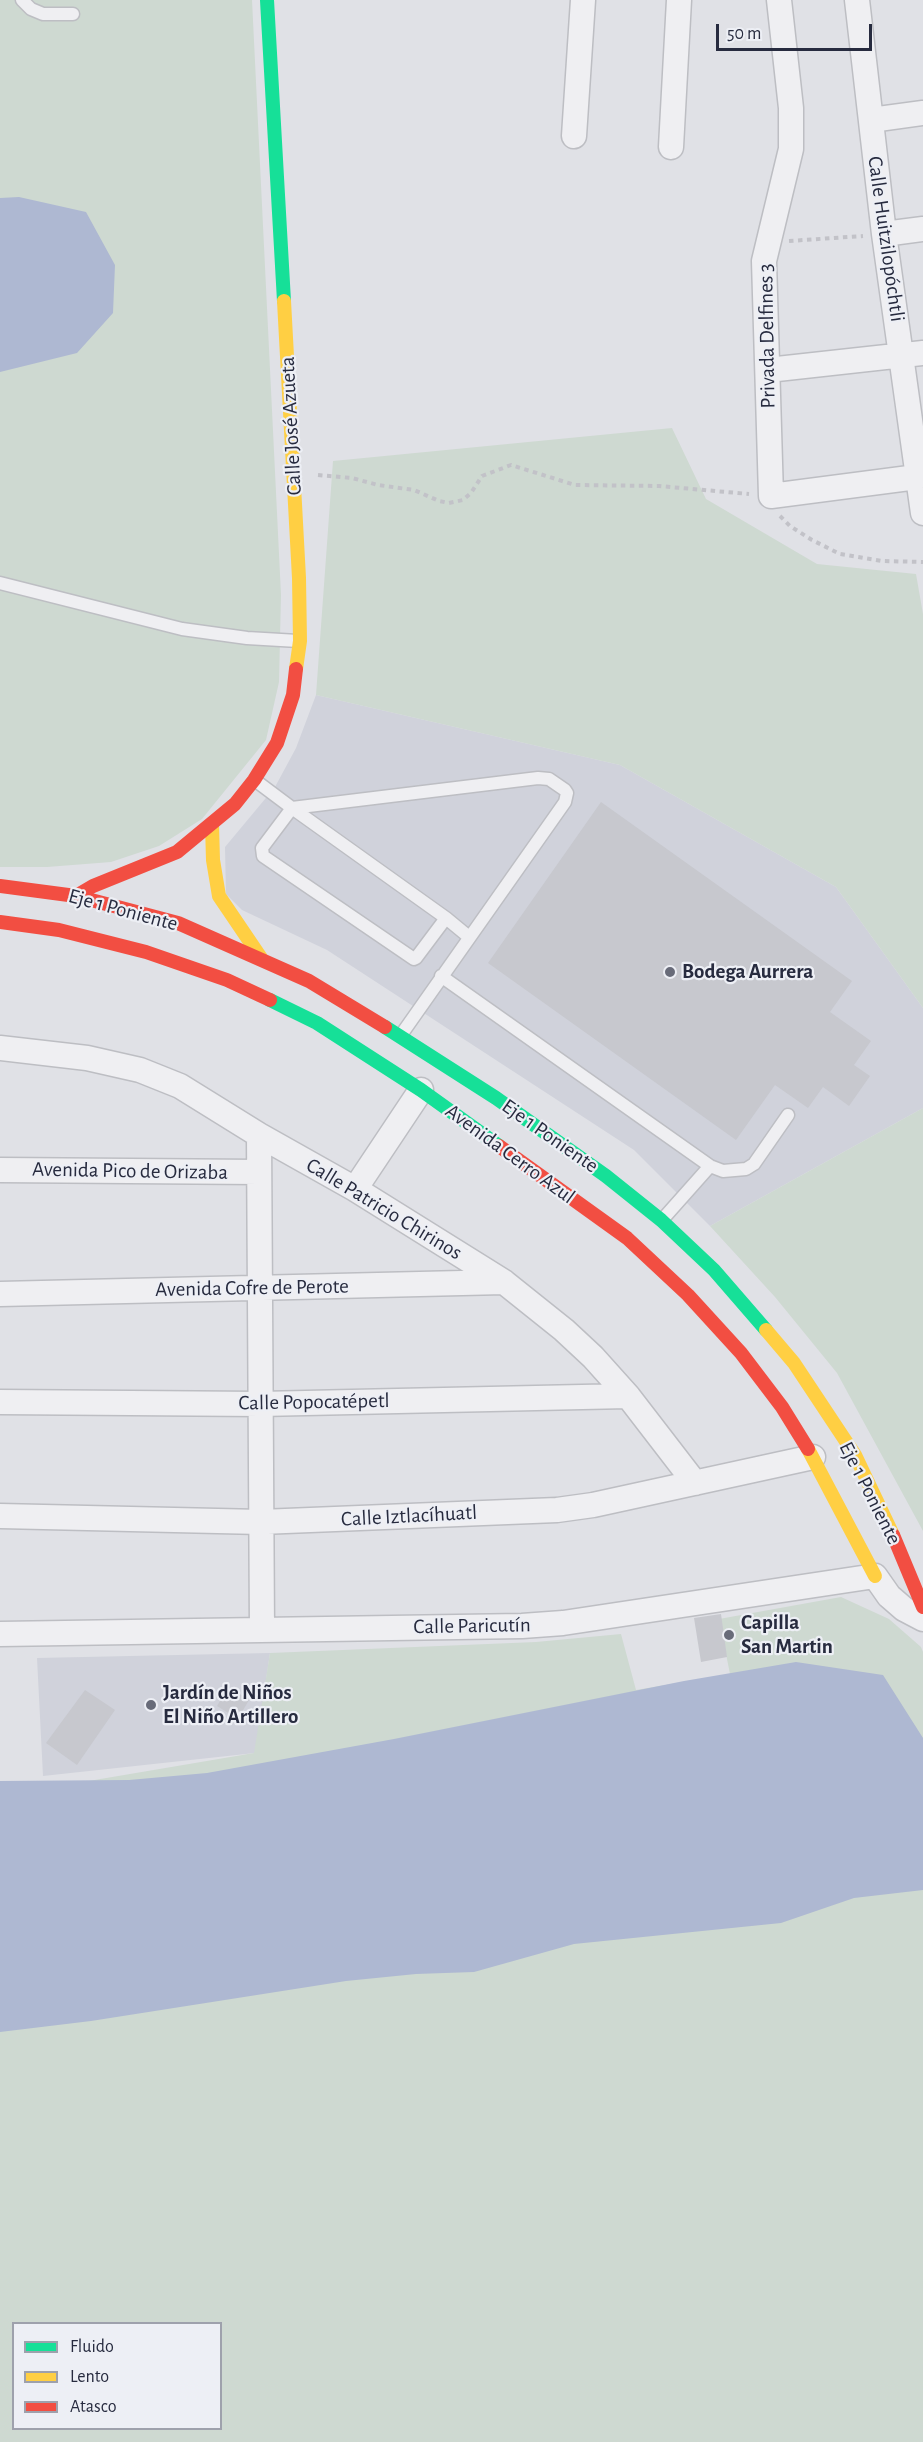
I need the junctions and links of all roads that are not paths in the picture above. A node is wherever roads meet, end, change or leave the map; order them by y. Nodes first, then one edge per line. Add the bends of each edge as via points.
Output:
1 (22, 0) edge
2 (267, 0) edge
3 (583, 0) edge
4 (679, 0) edge
5 (779, 0) edge
6 (857, 0) edge
7 (73, 14) dead end
8 (923, 113) edge
9 (871, 120) junction
10 (574, 136) dead end
11 (670, 147) dead end
12 (923, 230) edge
13 (884, 234) junction
14 (913, 354) edge
15 (768, 370) junction
16 (917, 477) junction
17 (923, 513) edge
18 (0, 582) edge
19 (300, 641) junction
20 (254, 780) junction
21 (292, 808) junction
22 (212, 825) junction
23 (0, 886) edge
24 (76, 896) junction
25 (446, 918) junction
26 (0, 922) edge
27 (469, 937) junction
28 (261, 958) junction
29 (441, 976) junction
30 (400, 1036) junction
31 (1, 1050) edge
32 (420, 1090) junction
33 (788, 1115) dead end
34 (259, 1135) junction
35 (710, 1167) junction
36 (0, 1170) edge
37 (259, 1172) junction
38 (355, 1189) junction
39 (661, 1220) junction
40 (504, 1282) junction
41 (260, 1288) junction
42 (0, 1294) edge
43 (628, 1396) junction
44 (0, 1402) edge
45 (260, 1404) junction
46 (813, 1457) junction
47 (695, 1483) junction
48 (0, 1516) edge
49 (261, 1522) junction
50 (875, 1576) junction
51 (923, 1607) edge
52 (923, 1619) edge
53 (262, 1630) junction
54 (0, 1634) edge

1 - 7 lane via 43,14
2 - 19 street, Calle José Azueta
3 - 10 street
4 - 11 street
5 - 15 street, Privada Delfines 3 via 791,108 791,149 764,261
6 - 9 street, Calle Huitzilopóchtli
8 - 9 street
9 - 13 street, Calle Huitzilopóchtli
12 - 13 street
13 - 14 street, Calle Huitzilopóchtli
14 - 15 street
14 - 16 street, Calle Huitzilopóchtli
15 - 16 street, Privada Delfines 3 via 771,496
16 - 17 street, Calle Huitzilopóchtli
18 - 19 lane via 182,629
19 - 20 street, Calle José Azueta via 293,695 278,743
20 - 21 lane
20 - 22 street, Calle José Azueta
21 - 25 lane
21 - 25 lane via 264,844 263,856 414,959
21 - 27 lane via 538,778 549,779 565,790 565,802
22 - 24 street, Calle José Azueta via 177,852
22 - 28 street via 219,896
23 - 24 street, Eje 1 Poniente
24 - 28 street, Eje 1 Poniente via 178,923
25 - 27 lane
26 - 32 street, Avenida Cerro Azul via 59,930 146,952 227,980 317,1023
27 - 29 lane
28 - 30 street, Eje 1 Poniente via 309,981
29 - 30 lane
29 - 35 lane
30 - 39 street, Eje 1 Poniente via 505,1104
31 - 34 street, Calle Patricio Chirinos via 87,1058 140,1070 180,1086
32 - 38 street
32 - 46 street, Avenida Cerro Azul via 636,1246 741,1353
33 - 35 lane via 754,1164 723,1172
34 - 37 street
34 - 38 street, Calle Patricio Chirinos
35 - 39 lane
36 - 37 street, Avenida Pico de Orizaba
37 - 41 street
38 - 40 street, Calle Patricio Chirinos
39 - 51 street, Eje 1 Poniente via 714,1270 794,1363 855,1455 890,1525
40 - 41 street, Avenida Cofre de Perote
40 - 43 street, Calle Patricio Chirinos via 571,1337
41 - 42 street, Avenida Cofre de Perote
41 - 45 street
43 - 45 street, Calle Popocatépetl
43 - 47 street, Calle Patricio Chirinos
44 - 45 street, Calle Popocatépetl
45 - 49 street
46 - 47 street, Calle Iztlacíhuatl
46 - 50 street, Avenida Cerro Azul
47 - 49 street, Calle Iztlacíhuatl via 557,1510
48 - 49 street, Calle Iztlacíhuatl
49 - 53 street
50 - 52 street via 889,1596
50 - 53 street, Calle Paricutín via 564,1623
53 - 54 street, Calle Paricutín

